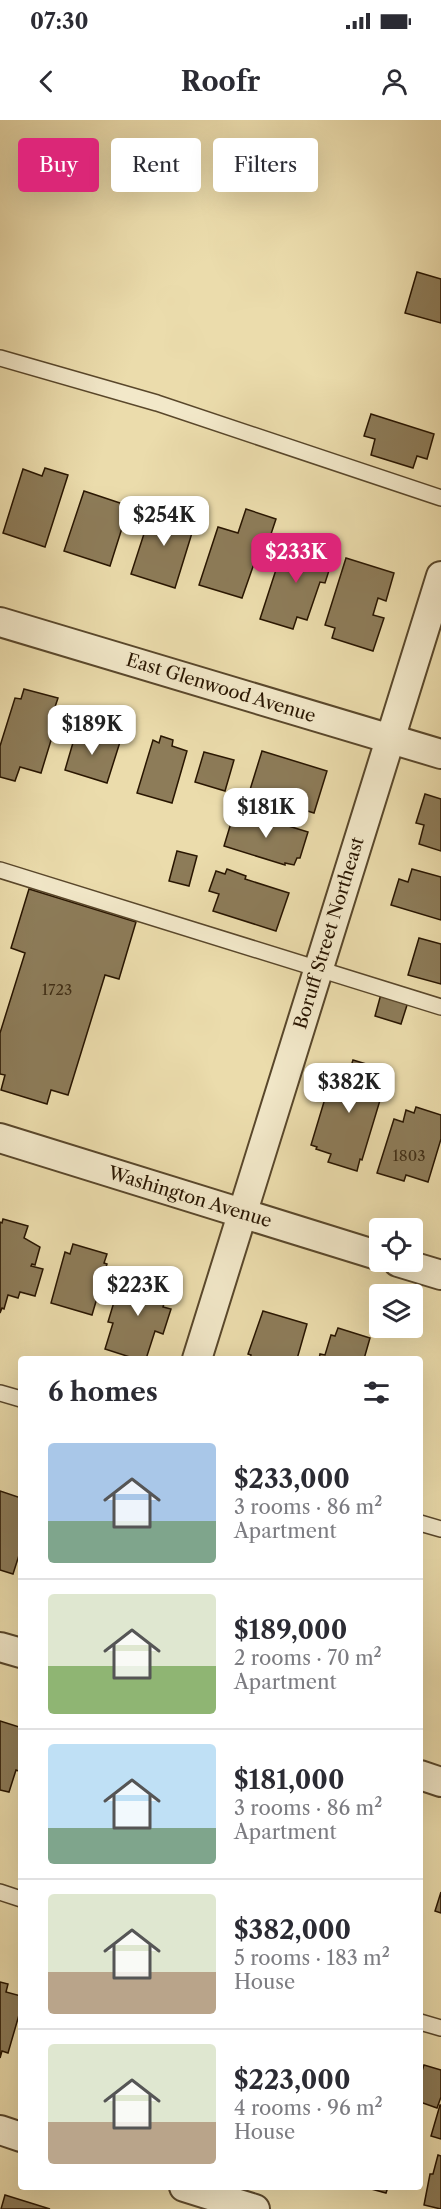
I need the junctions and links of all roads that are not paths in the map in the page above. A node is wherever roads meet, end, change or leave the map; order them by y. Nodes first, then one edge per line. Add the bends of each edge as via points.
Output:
1 (0, 358) edge
2 (441, 498) edge
3 (441, 576) edge
4 (0, 622) edge
5 (390, 738) junction
6 (441, 754) edge
7 (0, 870) edge
8 (318, 969) junction
9 (441, 1007) edge
10 (0, 1138) edge
11 (242, 1213) junction
12 (369, 1253) edge
13 (423, 1270) edge
14 (441, 1275) edge
15 (198, 1356) edge
16 (0, 1393) edge
17 (18, 1399) edge
18 (423, 1524) edge
19 (441, 1530) edge
20 (0, 1647) edge
21 (18, 1652) edge
22 (423, 1776) edge
23 (441, 1782) edge
24 (0, 1892) edge
25 (18, 1898) edge
26 (423, 2023) edge
27 (441, 2028) edge
28 (0, 2130) edge
29 (18, 2136) edge
30 (194, 2190) edge
31 (255, 2209) edge

1 - 2 lane via 157,404
3 - 5 street, Boruff Street Northeast
4 - 5 street, East Glenwood Avenue
5 - 6 street, East Glenwood Avenue
5 - 8 street, Boruff Street Northeast
7 - 8 lane
8 - 9 lane
8 - 11 street, Boruff Street Northeast
10 - 11 street, Washington Avenue
11 - 12 street, Washington Avenue
11 - 15 street, Boruff Street Northeast
13 - 14 street
16 - 17 lane
18 - 19 lane
20 - 21 street
22 - 23 street
24 - 25 lane
26 - 27 lane
28 - 29 street
30 - 31 street

